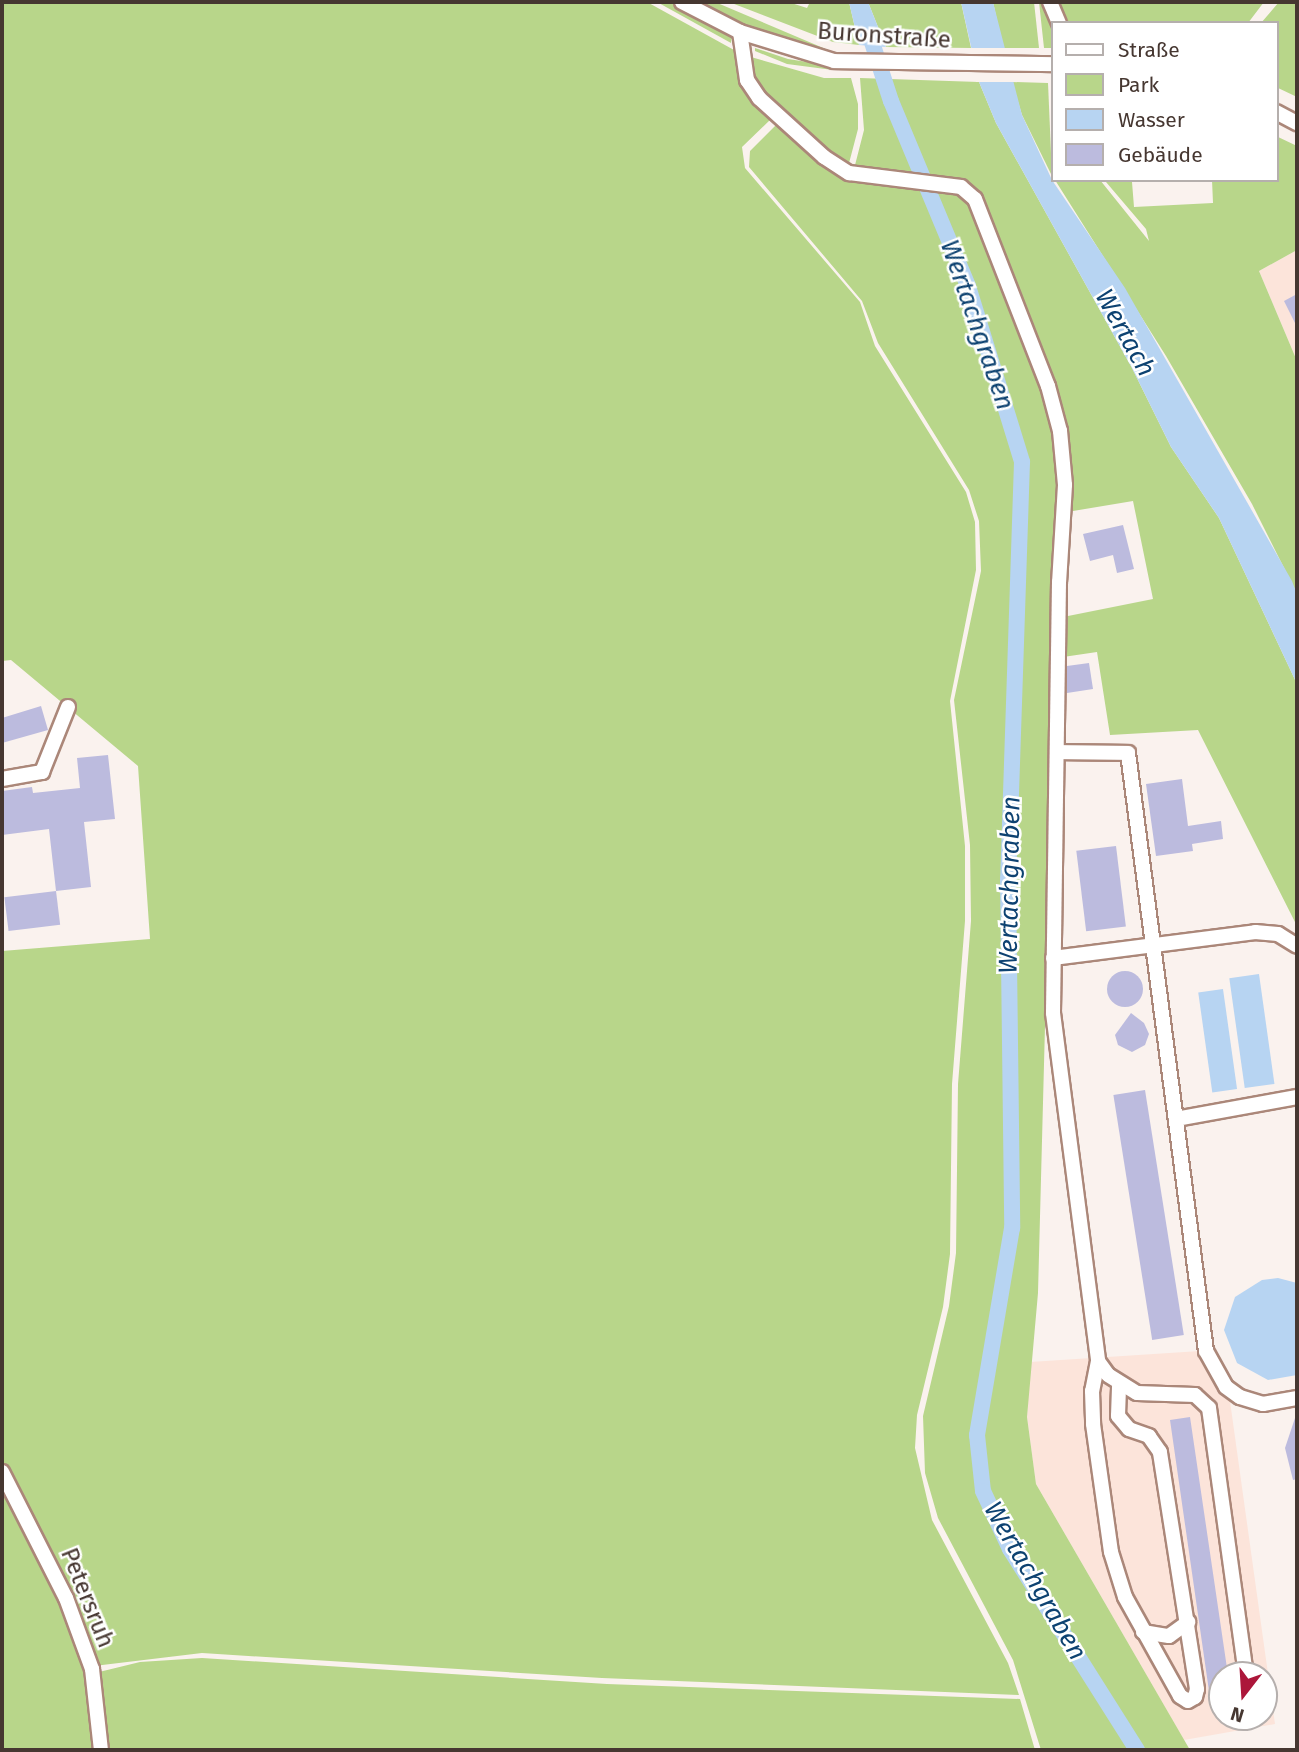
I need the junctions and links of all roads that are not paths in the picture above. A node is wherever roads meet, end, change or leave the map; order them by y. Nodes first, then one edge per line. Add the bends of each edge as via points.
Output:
1 (682, 2) edge
2 (1050, 2) edge
3 (1058, 21) edge
4 (740, 32) junction
5 (1050, 64) edge
6 (1278, 113) edge
7 (1297, 123) edge
8 (68, 707) dead end
9 (1058, 752) junction
10 (2, 779) edge
11 (1297, 946) edge
12 (1156, 948) junction
13 (1053, 958) junction
14 (1297, 1097) edge
15 (1176, 1119) junction
16 (1098, 1361) junction
17 (1119, 1383) junction
18 (1297, 1398) edge
19 (2, 1472) edge
20 (1188, 1622) junction
21 (1143, 1632) junction
22 (1244, 1661) edge
23 (101, 1750) edge

1 - 4 street, Buronstraße
2 - 3 street
4 - 5 street, Buronstraße via 834,61
4 - 9 street via 747,80 803,141 849,173 961,187 975,199 1048,386 1060,431 1065,485
6 - 7 street
8 - 10 street via 41,772
9 - 12 street via 1128,753
9 - 13 street
11 - 12 street via 1278,934 1255,932
12 - 13 street
12 - 15 street
13 - 16 street via 1056,1057
14 - 15 street
15 - 18 street via 1206,1351 1226,1387 1240,1397 1263,1404
16 - 17 street
16 - 21 street via 1092,1391 1093,1424 1111,1552
17 - 20 street via 1118,1416 1129,1429 1149,1436 1160,1452
17 - 22 street via 1137,1393 1195,1395 1209,1408
19 - 23 street, Petersruh via 66,1598 92,1669
20 - 21 street via 1169,1636
20 - 21 street via 1197,1689 1188,1701 1180,1696

